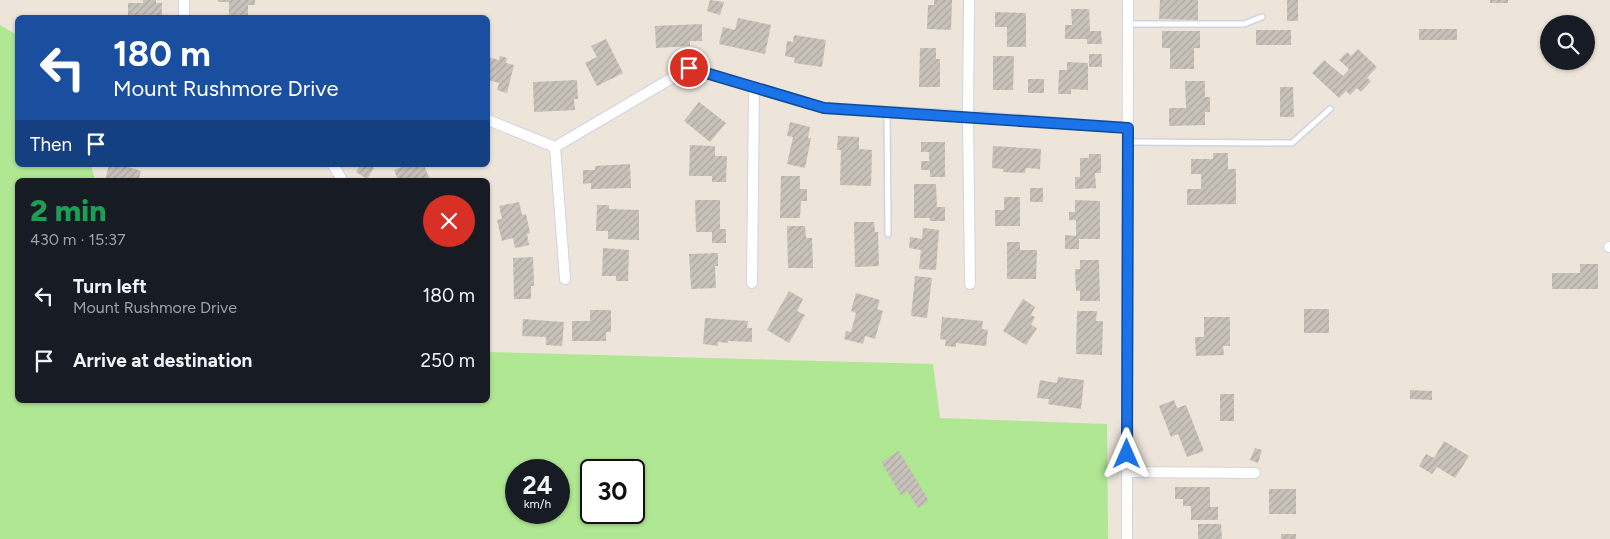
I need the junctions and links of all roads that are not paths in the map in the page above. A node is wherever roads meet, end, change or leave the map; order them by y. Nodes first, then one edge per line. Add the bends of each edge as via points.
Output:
1 (184, 0) edge
2 (969, 0) edge
3 (1128, 0) edge
4 (184, 15) edge
5 (1262, 17) dead end
6 (1128, 24) junction
7 (754, 87) junction
8 (1330, 109) dead end
9 (887, 112) junction
10 (968, 116) junction
11 (490, 121) edge
12 (1128, 128) junction
13 (1128, 142) junction
14 (555, 147) junction
15 (334, 167) edge
16 (341, 178) edge
17 (888, 234) dead end
18 (565, 279) dead end
19 (752, 283) dead end
20 (970, 284) dead end
21 (1127, 472) junction
22 (1255, 473) dead end
23 (1127, 539) edge

1 - 4 street
2 - 10 street
3 - 6 street
5 - 6 lane via 1244,24
6 - 12 street
7 - 9 street via 824,108
7 - 14 street via 689,68
7 - 19 street
8 - 13 lane via 1292,143
9 - 10 street
9 - 17 lane
10 - 12 street
10 - 20 street
11 - 14 street
12 - 13 street
13 - 21 street
14 - 18 street
15 - 16 street
21 - 22 street
21 - 23 street

